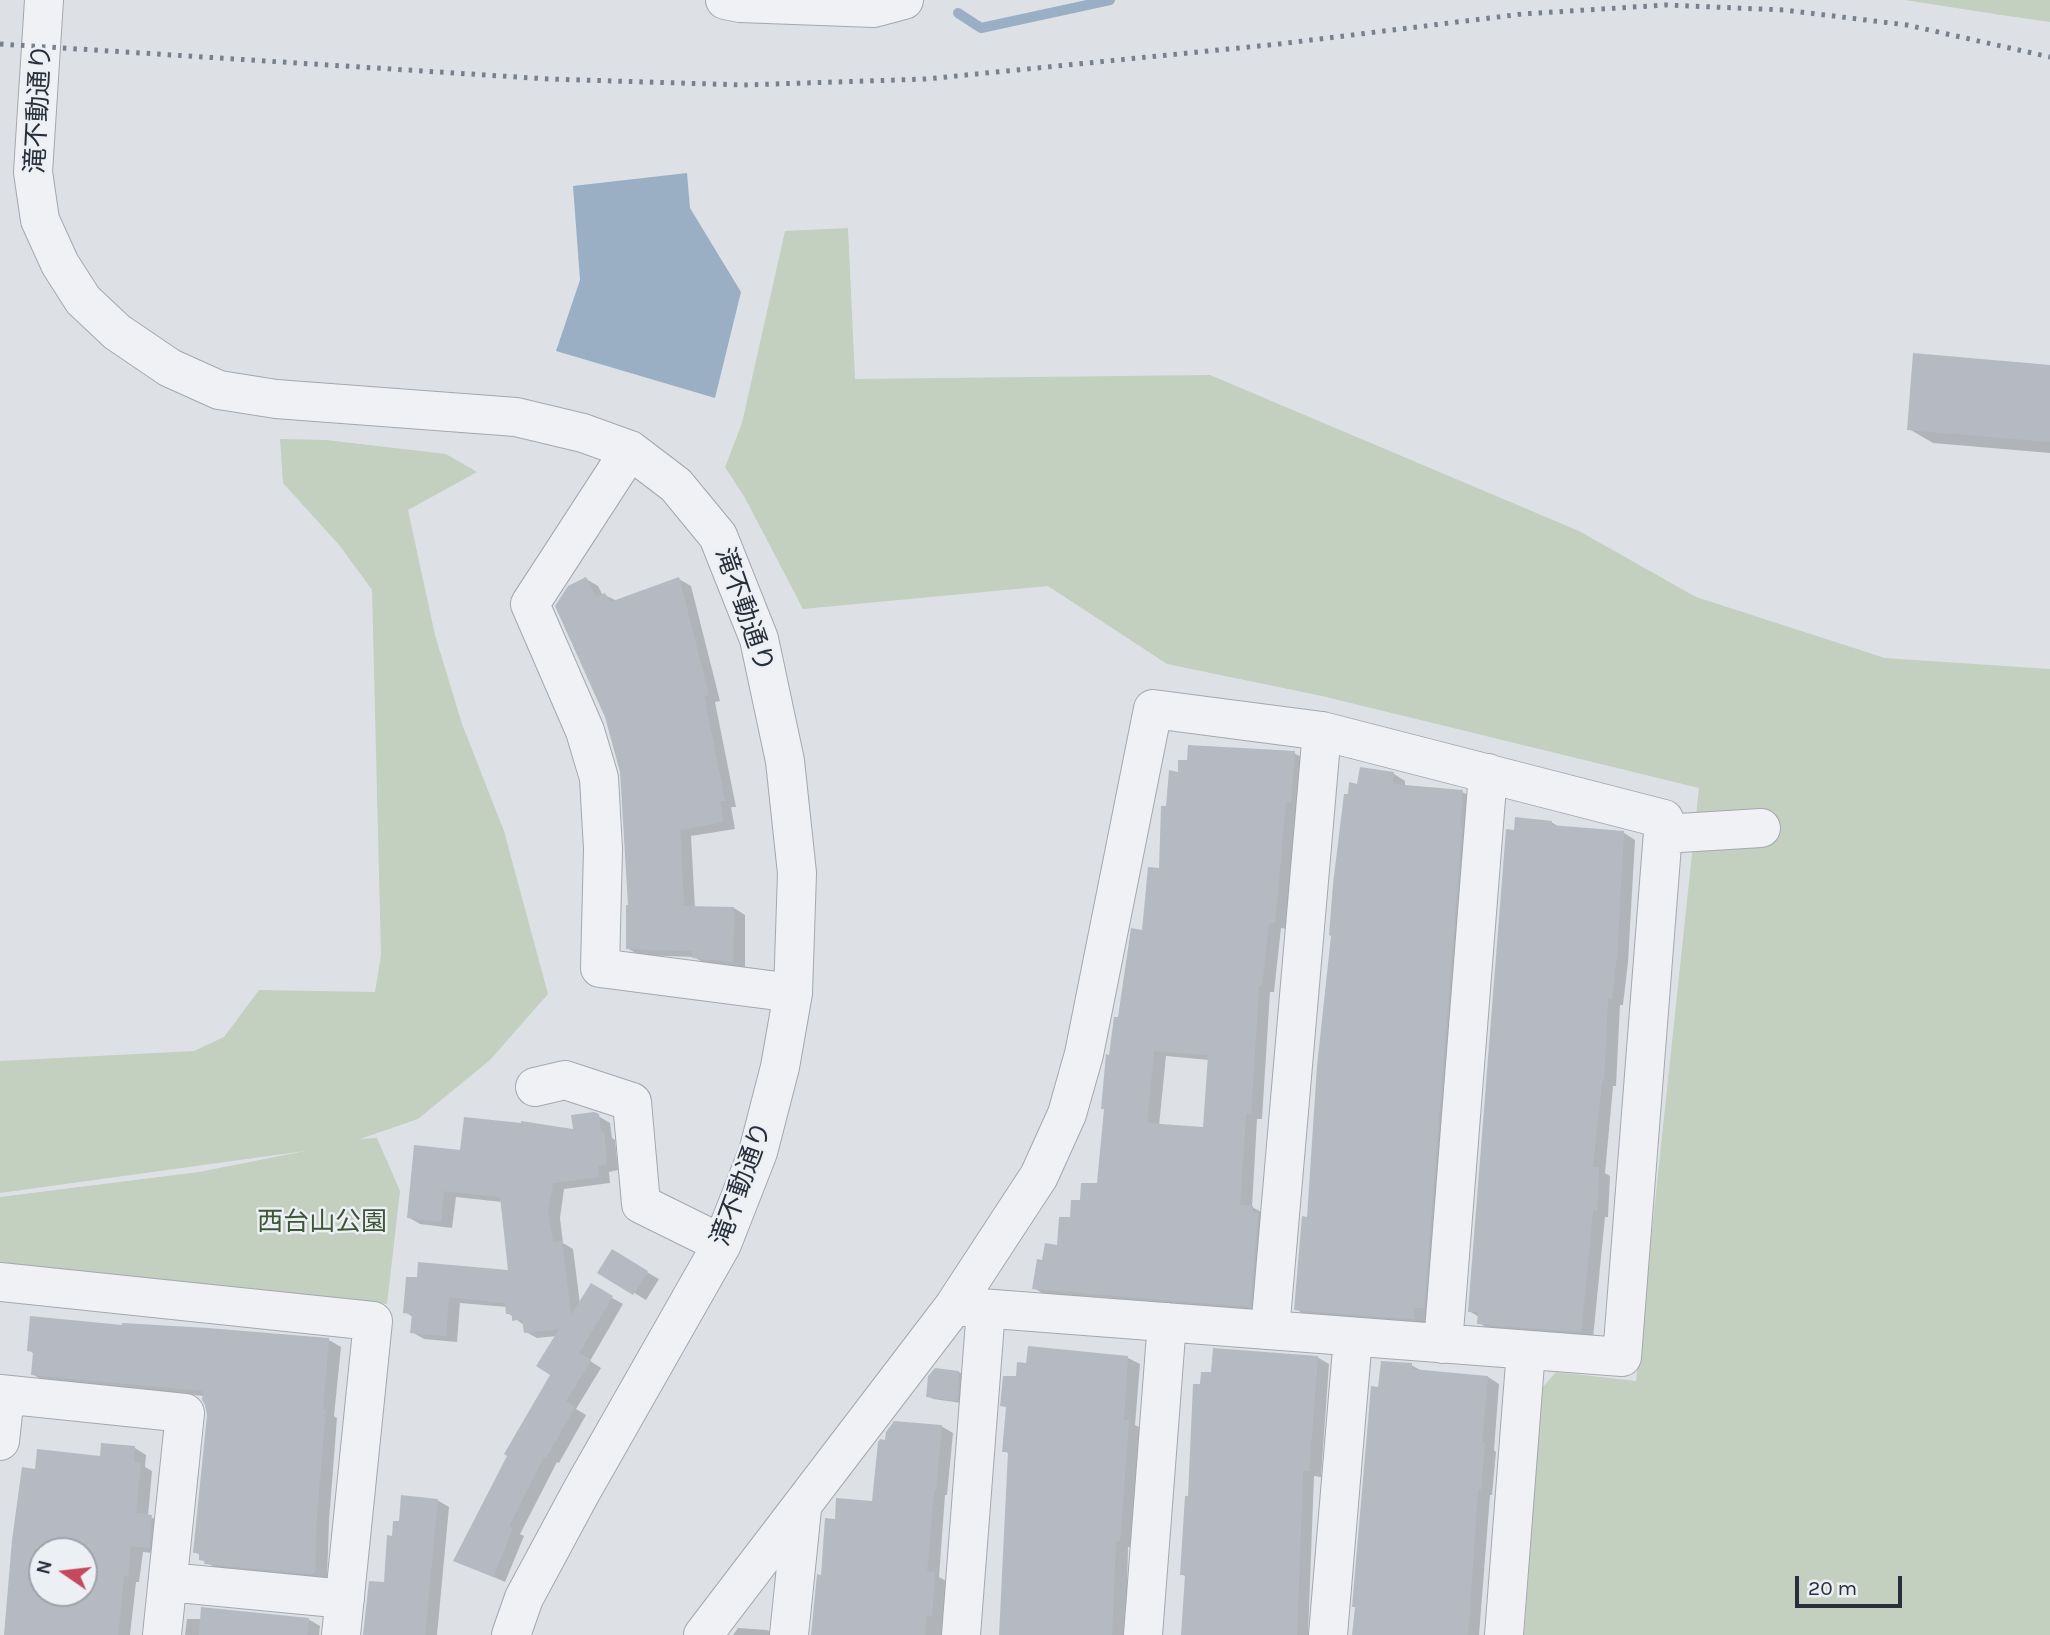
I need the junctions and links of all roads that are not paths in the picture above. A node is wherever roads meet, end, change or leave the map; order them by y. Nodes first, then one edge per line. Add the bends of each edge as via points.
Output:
1 (44, 0) edge
2 (725, 0) edge
3 (904, 0) edge
4 (630, 450) junction
5 (1322, 731) junction
6 (1488, 773) junction
7 (1761, 828) dead end
8 (1663, 834) junction
9 (793, 993) junction
10 (535, 1087) dead end
11 (722, 1244) junction
12 (0, 1282) edge
13 (970, 1308) junction
14 (1167, 1322) junction
15 (1270, 1330) junction
16 (1353, 1337) junction
17 (1443, 1344) junction
18 (1526, 1350) junction
19 (2, 1394) edge
20 (0, 1441) edge
21 (802, 1509) junction
22 (167, 1582) junction
23 (343, 1617) edge
24 (162, 1635) edge
25 (511, 1635) edge
26 (703, 1635) edge
27 (789, 1635) edge
28 (961, 1635) edge
29 (1143, 1635) edge
30 (1328, 1635) edge
31 (1503, 1635) edge

1 - 4 street, 滝不動通り via 33,172 40,220 83,300 117,332 170,368 219,390 276,399 516,417
2 - 3 street via 874,8
4 - 9 street, 滝不動通り via 676,485 718,536 759,639 785,761 797,873
4 - 9 street via 530,604 585,731 599,778 603,849 600,968
5 - 6 street
5 - 13 street via 1153,709 1084,1054 1066,1114
5 - 15 street
6 - 8 street via 1664,820
6 - 17 street
7 - 8 street
8 - 18 street via 1622,1357
9 - 11 street, 滝不動通り via 758,1152
10 - 11 street via 565,1080 632,1102 641,1204
11 - 25 street, 滝不動通り via 581,1492 524,1598
12 - 23 street via 373,1321
13 - 14 street
13 - 21 street
13 - 28 street
14 - 15 street
14 - 29 street
15 - 16 street
16 - 17 street
16 - 30 street
17 - 18 street
18 - 31 street
19 - 20 street
19 - 22 street via 185,1413
21 - 26 street
21 - 27 street
22 - 23 street
22 - 24 street

